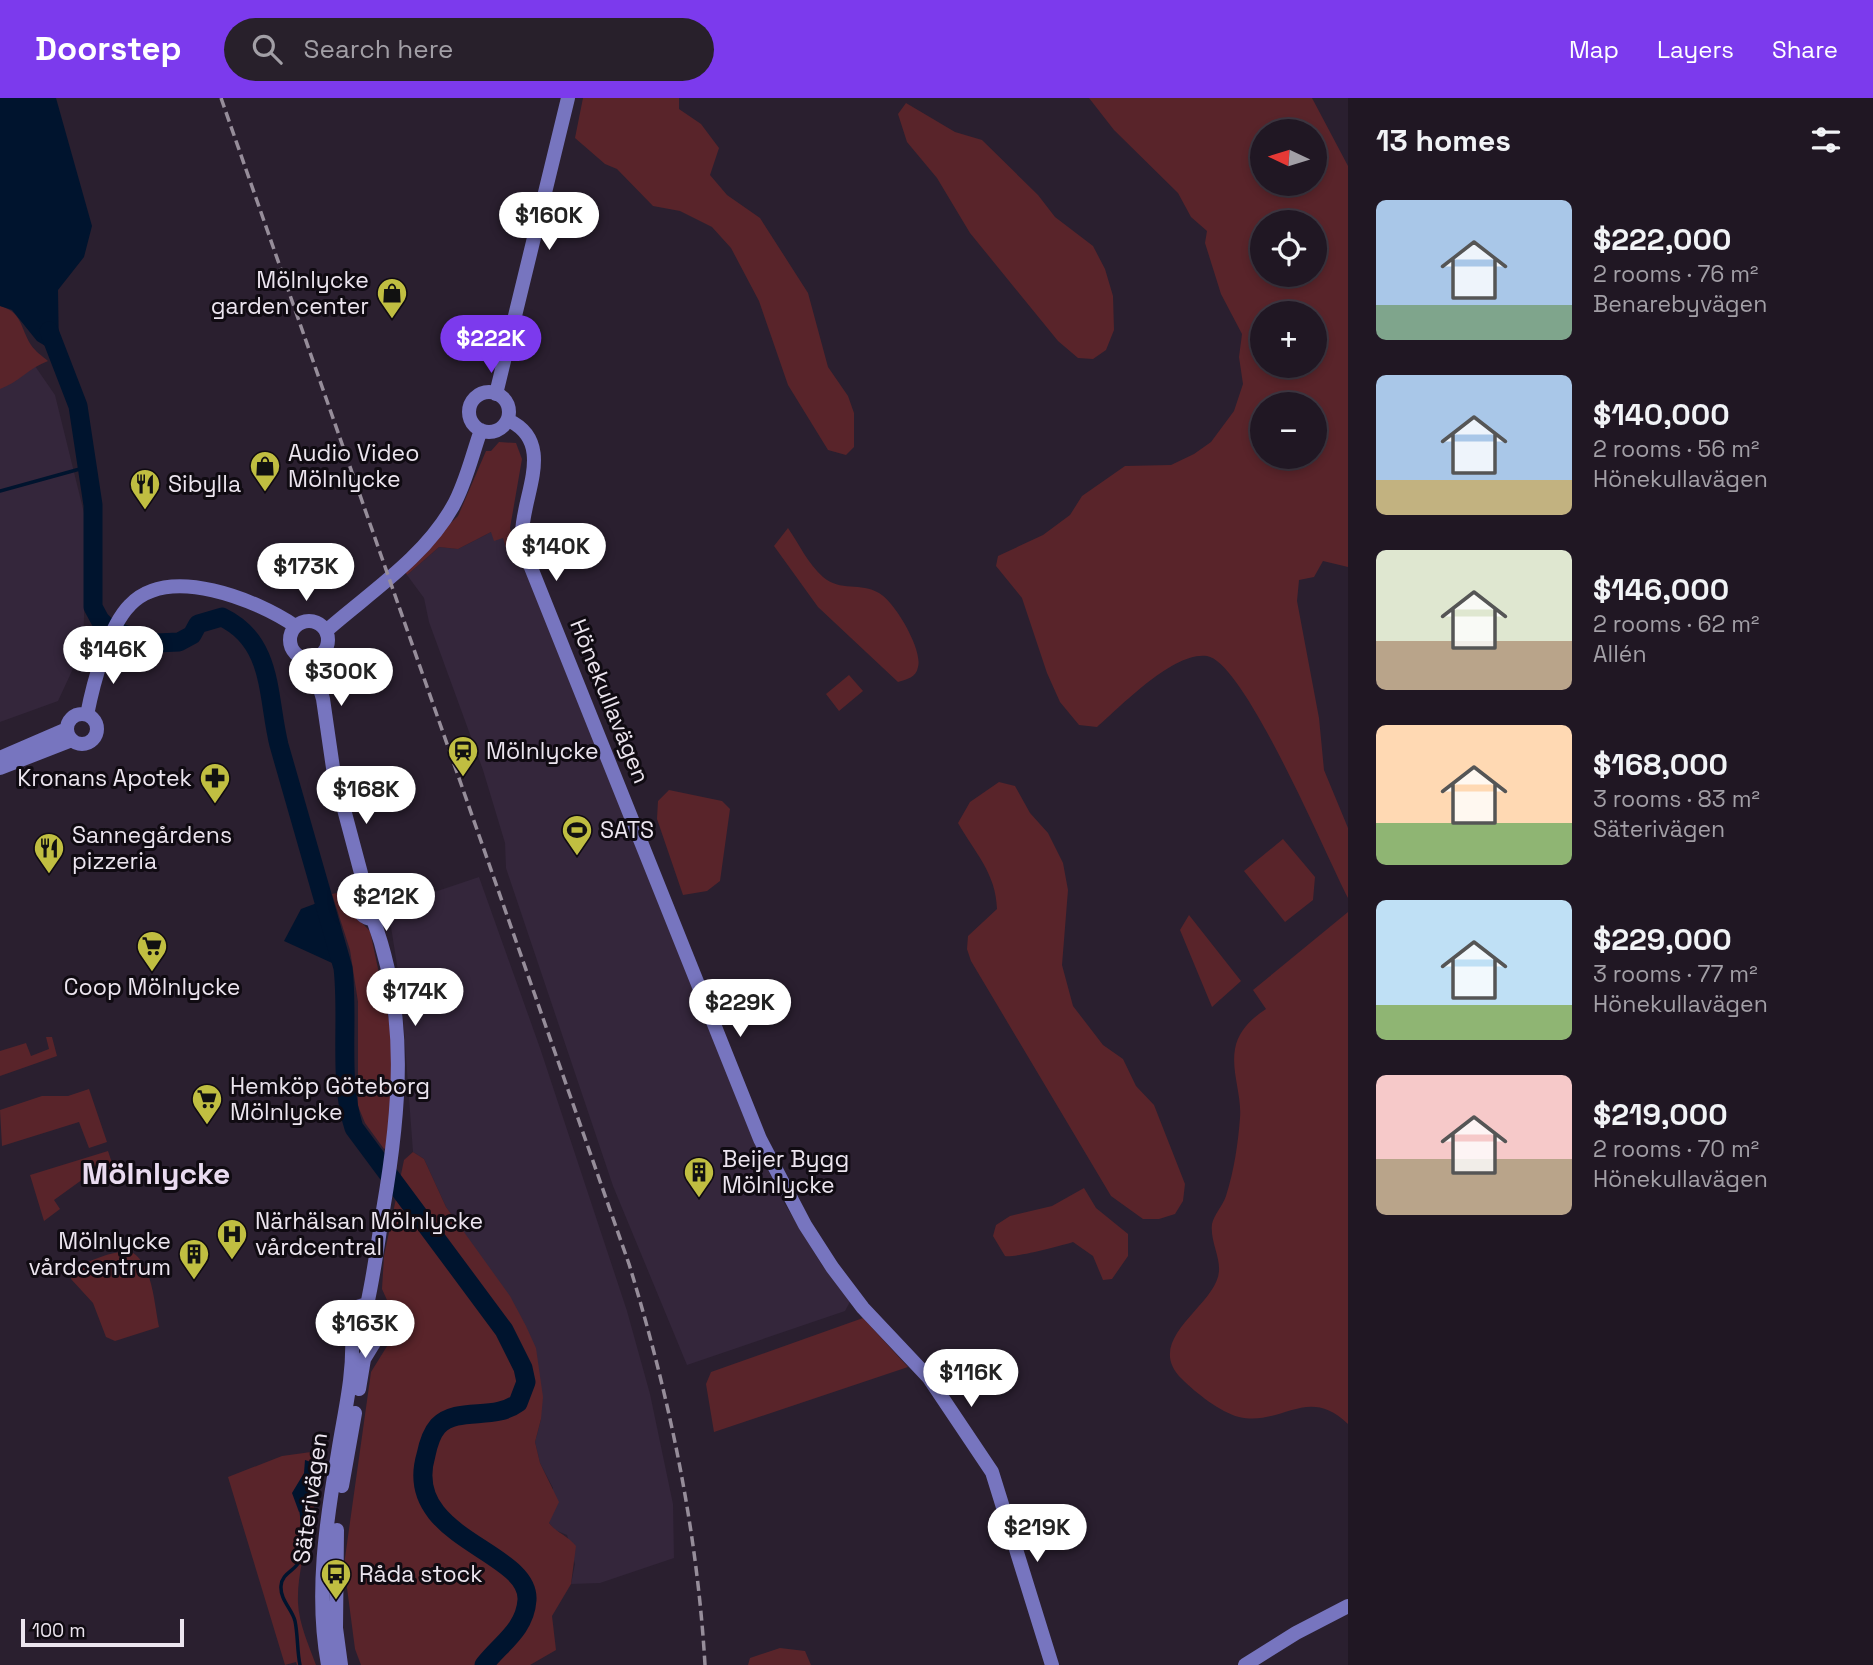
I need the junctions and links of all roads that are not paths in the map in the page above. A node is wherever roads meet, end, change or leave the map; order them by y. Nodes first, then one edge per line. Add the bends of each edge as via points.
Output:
1 (568, 98) edge
2 (496, 394) junction
3 (508, 420) junction
4 (481, 430) junction
5 (295, 626) junction
6 (326, 631) junction
7 (311, 659) junction
8 (87, 715) junction
9 (69, 735) junction
10 (0, 758) edge
11 (0, 768) edge
12 (366, 892) junction
13 (373, 919) junction
14 (367, 1305) junction
15 (352, 1336) junction
16 (374, 1341) junction
17 (1348, 1606) edge
18 (328, 1665) edge
19 (341, 1665) edge
20 (1052, 1665) edge
21 (1245, 1665) edge

1 - 2 street
2 - 3 street via 508,404
2 - 4 street via 482,394 472,403 471,419
3 - 4 street via 496,430
3 - 20 street, Hönekullavägen via 524,429 535,452 522,531 528,560 751,1117 779,1177 827,1259 863,1308 929,1378 992,1472
4 - 6 street via 463,484 437,529 417,553
5 - 6 street via 312,621
5 - 7 street via 290,633 291,648
5 - 8 street via 264,607 231,595 198,588 145,594 131,603 106,649
6 - 7 street via 325,650
7 - 12 street via 323,699 333,768
8 - 9 street via 73,717
8 - 9 street via 97,725 95,737 85,744
9 - 10 street
9 - 11 street
12 - 13 street via 358,908
12 - 13 street via 376,891 386,901 384,913
13 - 14 street via 394,1001 400,1093
14 - 15 street via 351,1314
14 - 16 street via 379,1310 385,1320 383,1332
15 - 16 street via 361,1342
15 - 18 street, Säterivägen via 351,1380 337,1455 322,1589 321,1622
16 - 19 street, Säterivägen via 364,1359 336,1539 336,1628
17 - 21 street

